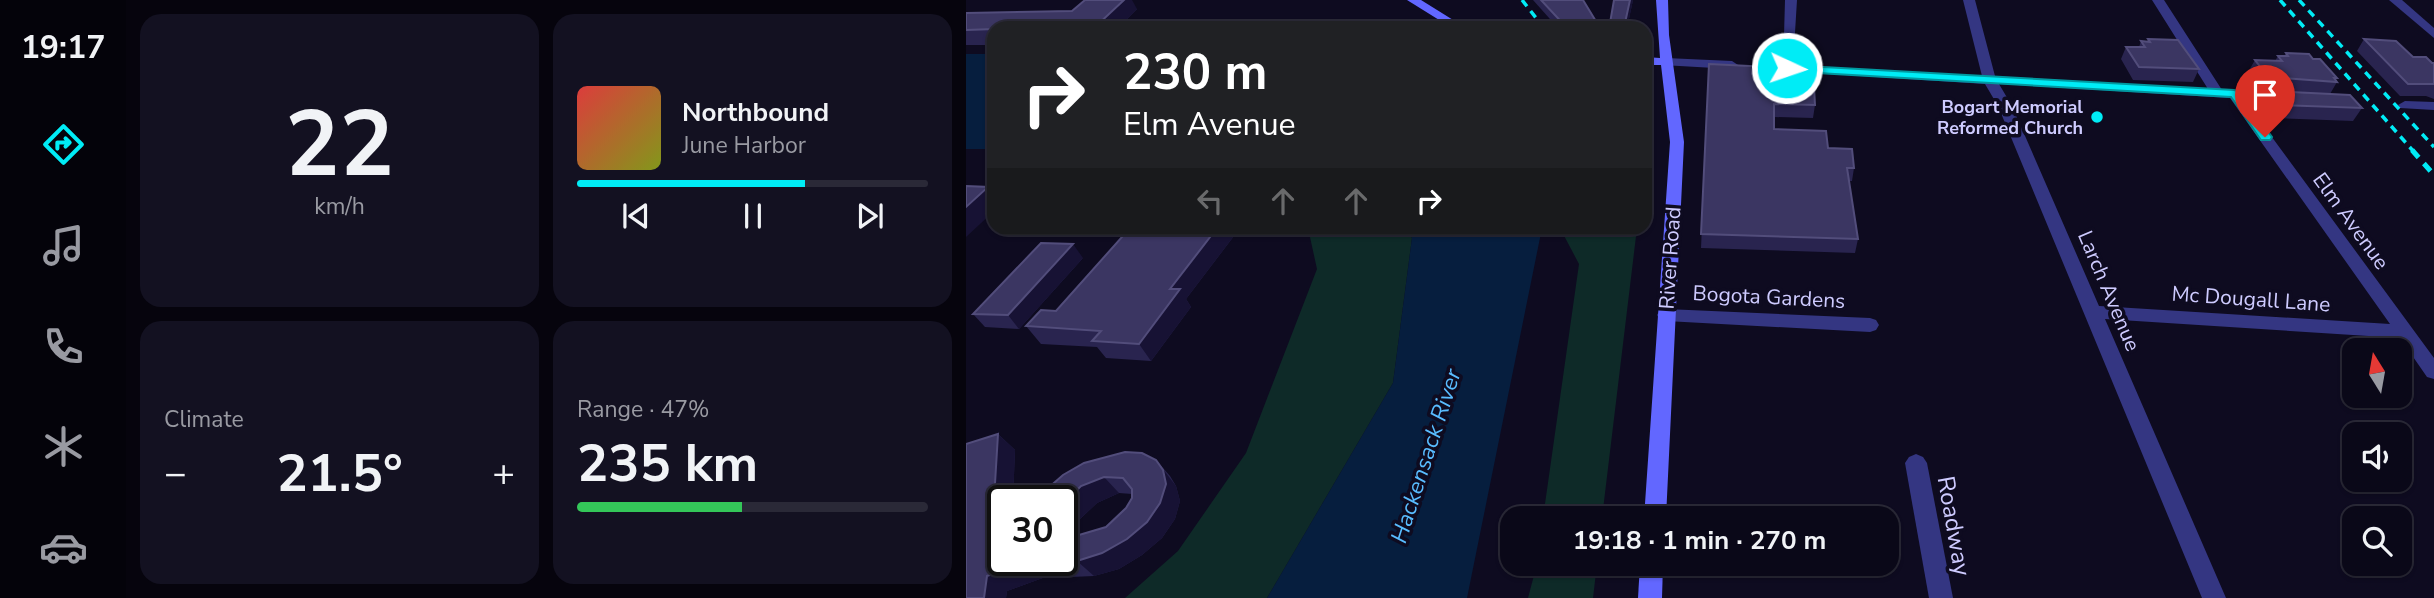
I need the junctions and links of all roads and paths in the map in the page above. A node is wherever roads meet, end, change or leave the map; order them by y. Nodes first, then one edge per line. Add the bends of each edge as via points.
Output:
1 (1413, 0) edge
2 (1662, 0) edge
3 (1791, 0) edge
4 (1969, 0) edge
5 (2158, 0) edge
6 (2395, 0) edge
7 (1448, 21) edge
8 (2434, 34) edge
9 (1652, 61) edge
10 (1666, 62) junction
11 (1747, 66) edge
12 (1989, 79) junction
13 (2217, 93) junction
14 (2234, 94) junction
15 (2301, 98) edge
16 (2405, 104) dead end
17 (2433, 107) edge
18 (2093, 312) junction
19 (1666, 315) junction
20 (1870, 325) dead end
21 (2405, 332) junction
22 (2434, 372) edge
23 (1916, 463) dead end
24 (1656, 506) edge
25 (1651, 576) edge
26 (1650, 598) edge
27 (1941, 598) edge
28 (2214, 598) edge

1 - 7 main road
2 - 10 main road, River Road
3 - 12 street via 1781,68
4 - 12 street, Larch Avenue
5 - 13 street
6 - 8 street
9 - 10 main road
10 - 11 street
10 - 19 main road, River Road via 1676,107 1677,142
12 - 13 street
12 - 18 street, Larch Avenue via 2005,106
13 - 14 street
14 - 15 street
14 - 21 street, Elm Avenue
16 - 17 street
18 - 21 street, Mc Dougall Lane
18 - 28 street, Larch Avenue
19 - 20 street, Bogota Gardens
19 - 24 main road, River Road
21 - 22 street, Elm Avenue
23 - 27 street, Roadway
25 - 26 main road

